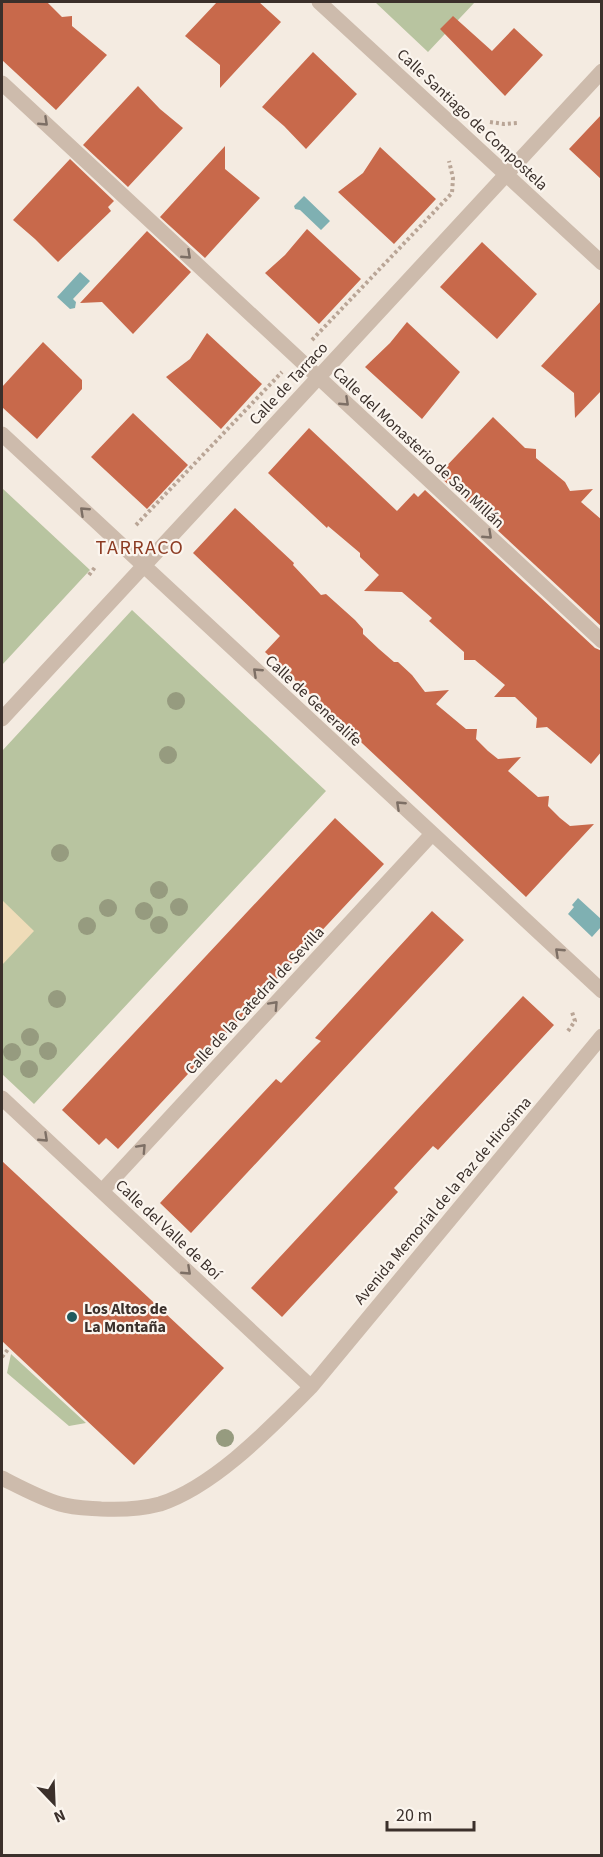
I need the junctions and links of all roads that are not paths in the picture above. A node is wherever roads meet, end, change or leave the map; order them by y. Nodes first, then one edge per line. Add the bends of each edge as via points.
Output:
1 (319, 2) edge
2 (602, 71) edge
3 (2, 83) edge
4 (506, 175) junction
5 (602, 264) edge
6 (318, 377) junction
7 (2, 434) edge
8 (143, 566) junction
9 (602, 641) edge
10 (2, 719) edge
11 (432, 834) junction
12 (602, 991) edge
13 (602, 1036) edge
14 (2, 1098) edge
15 (102, 1191) junction
16 (311, 1387) junction
17 (2, 1478) edge

1 - 4 street, Calle Santiago de Compostela
2 - 4 street, Calle de Tarraco
3 -> 6 street, Calle del Monasterio de San Millán
4 - 5 street, Calle Santiago de Compostela
4 - 6 street, Calle de Tarraco
6 - 8 street, Calle de Tarraco
6 -> 9 street, Calle del Monasterio de San Millán
8 -> 7 street, Calle de Generalife
8 - 10 street, Calle de Tarraco
11 -> 8 street, Calle de Generalife
12 -> 11 street, Calle de Generalife
15 -> 11 street, Calle de la Catedral de Sevilla
13 - 16 street, Avenida Memorial de la Paz de Hirosima
14 -> 15 street, Calle del Valle de Boí
15 -> 16 street, Calle del Valle de Boí
16 - 17 street, Avenida Memorial de la Paz de Hirosima via 223,1467 192,1489 159,1504 81,1508 60,1504

